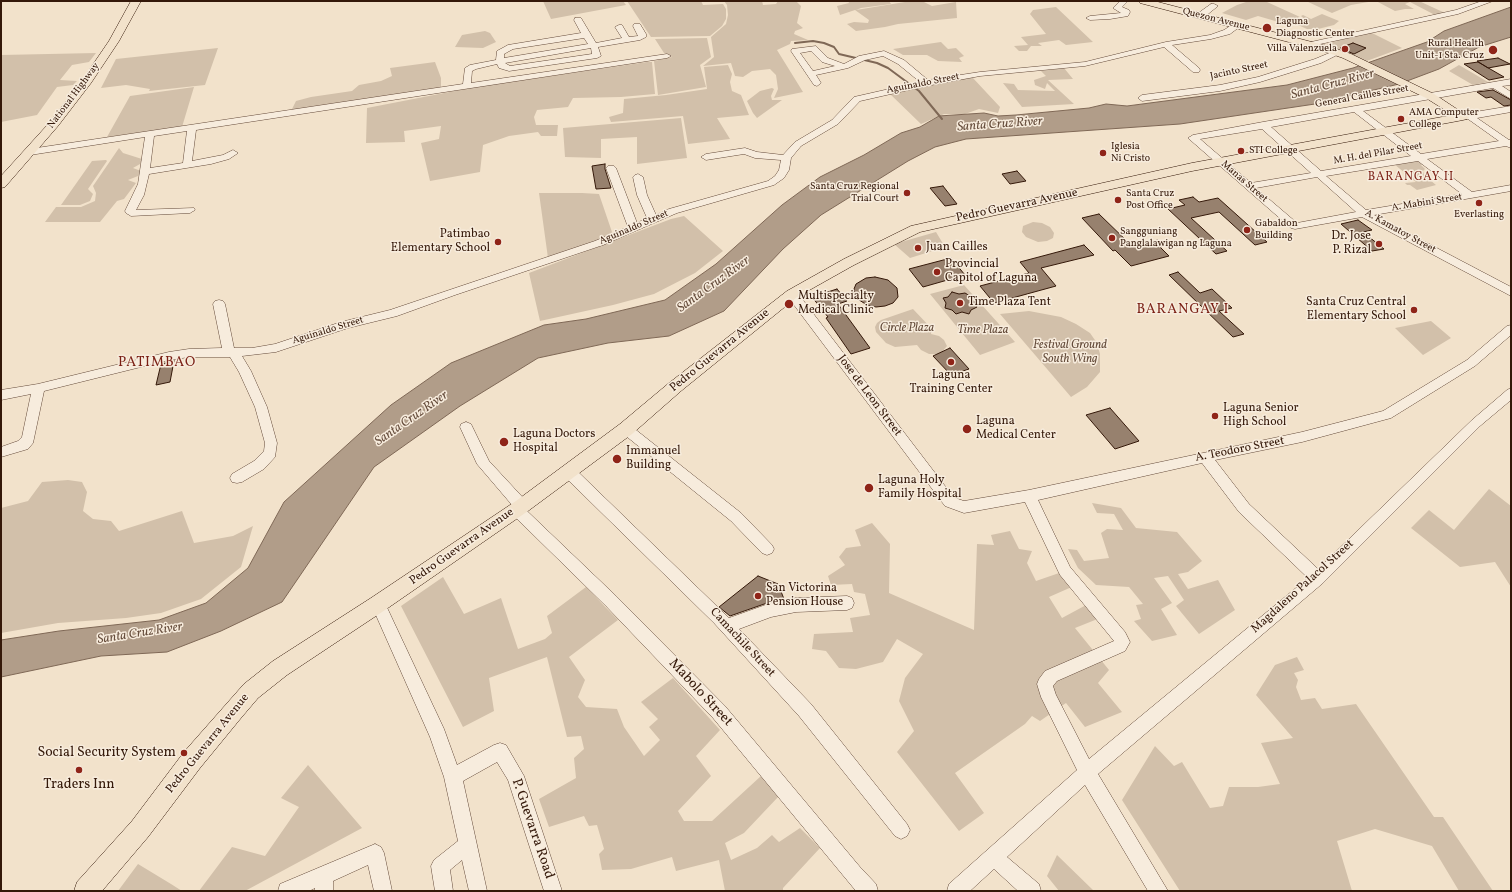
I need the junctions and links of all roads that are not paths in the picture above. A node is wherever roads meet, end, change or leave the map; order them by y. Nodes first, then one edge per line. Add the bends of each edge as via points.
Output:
1 (136, 1) edge
2 (1124, 1) edge
3 (1143, 1) edge
4 (1489, 1) edge
5 (1214, 6) dead end
6 (1200, 16) junction
7 (1090, 18) dead end
8 (578, 20) dead end
9 (1238, 25) junction
10 (619, 26) dead end
11 (637, 26) dead end
12 (586, 35) junction
13 (627, 40) junction
14 (1166, 44) junction
15 (1310, 44) junction
16 (594, 46) junction
17 (1342, 54) junction
18 (667, 56) dead end
19 (500, 61) junction
20 (845, 66) junction
21 (1196, 70) dead end
22 (812, 74) junction
23 (817, 82) dead end
24 (1511, 82) edge
25 (918, 84) junction
26 (1494, 85) junction
27 (467, 86) junction
28 (1430, 96) junction
29 (1511, 96) edge
30 (1142, 98) dead end
31 (1511, 109) edge
32 (1356, 110) junction
33 (1466, 117) junction
34 (1263, 125) junction
35 (192, 128) junction
36 (1385, 131) junction
37 (150, 135) junction
38 (1193, 138) joint
39 (1510, 143) edge
40 (1289, 148) junction
41 (30, 152) junction
42 (233, 153) dead end
43 (706, 157) dead end
44 (786, 158) junction
45 (1420, 158) junction
46 (1220, 162) junction
47 (187, 165) junction
48 (611, 168) dead end
49 (144, 172) junction
50 (1320, 175) junction
51 (638, 177) dead end
52 (1, 184) edge
53 (1249, 186) junction
54 (1511, 188) edge
55 (1471, 196) junction
56 (190, 210) dead end
57 (1364, 214) junction
58 (653, 220) junction
59 (1295, 226) joint
60 (634, 228) junction
61 (1511, 292) edge
62 (792, 294) junction
63 (219, 304) dead end
64 (1511, 329) edge
65 (231, 352) junction
66 (38, 388) junction
67 (1511, 393) edge
68 (1, 395) edge
69 (466, 427) dead end
70 (626, 429) junction
71 (1, 452) edge
72 (1204, 457) junction
73 (568, 471) junction
74 (237, 478) dead end
75 (1028, 496) junction
76 (946, 498) joint
77 (519, 507) junction
78 (767, 549) dead end
79 (1318, 578) junction
80 (847, 602) dead end
81 (378, 604) junction
82 (727, 626) junction
83 (1087, 772) junction
84 (453, 777) junction
85 (901, 830) dead end
86 (468, 844) junction
87 (994, 857) junction
88 (324, 883) edge
89 (86, 891) edge
90 (287, 891) edge
91 (383, 891) edge
92 (444, 891) edge
93 (478, 891) edge
94 (553, 891) edge
95 (869, 891) edge
96 (956, 891) edge
97 (1032, 891) edge
98 (1159, 891) edge

1 - 41 main road, National Highway via 114,41 87,81
2 - 7 street via 1117,8 1126,12 1125,14
3 - 6 main road, Quezon Avenue
4 - 15 street via 1458,12
5 - 6 street
6 - 9 main road, Quezon Avenue
8 - 12 street
9 - 14 street, Aguinaldo Street via 1211,37
9 - 15 main road, Quezon Avenue
10 - 13 street
11 - 13 street via 642,37
12 - 16 street
12 - 19 street via 511,47 500,53
13 - 16 street
14 - 21 street
14 - 25 street, Aguinaldo Street via 1085,64 980,74
15 - 17 main road, Quezon Avenue
16 - 19 street via 597,56 509,70 502,66
17 - 28 main road, Quezon Avenue
17 - 30 street, Jacinto Street via 1266,78 1220,88
18 - 27 street
19 - 27 street via 484,63 468,70
20 - 22 street
20 - 22 street via 824,60 812,48 795,51
20 - 25 street via 884,53 901,62
22 - 23 street
24 - 26 street, General Cailles Street
25 - 44 street, Aguinaldo Street via 869,94 858,99 835,122 798,144
26 - 28 street, General Cailles Street
26 - 29 street
27 - 35 street
28 - 32 street, General Cailles Street
28 - 33 main road, Quezon Avenue
31 - 33 street, Pedro Guevarra Avenue
32 - 34 street, General Cailles Street
32 - 36 street
33 - 36 main road, Pedro Guevarra Avenue
33 - 39 street
34 - 38 street, General Cailles Street
34 - 40 street, A. Kamatoy Street
35 - 37 street
35 - 47 street
36 - 40 main road, Pedro Guevarra Avenue
36 - 45 street
37 - 41 street
37 - 49 street
38 - 46 street, Manas Street
39 - 45 street, M. H. del Pilar Street
40 - 46 main road, Pedro Guevarra Avenue
40 - 50 street, A. Kamatoy Street
41 - 52 main road, National Highway
42 - 47 street via 226,157
43 - 44 street via 745,150 754,155
44 - 58 street, Aguinaldo Street via 784,170 779,178 771,183 674,211
45 - 50 street, M. H. del Pilar Street
45 - 55 street
46 - 53 street, Manas Street
46 - 62 main road, Pedro Guevarra Avenue via 921,228 849,262
47 - 49 street
48 - 60 street
49 - 56 street via 143,184 130,213
50 - 53 street, M. H. del Pilar Street
50 - 57 street, A. Kamatoy Street
51 - 58 street via 642,195
53 - 59 street, Manas Street
54 - 55 street, A. Mabini Street
55 - 57 street, A. Mabini Street
57 - 59 street, A. Mabini Street
57 - 61 street, A. Kamatoy Street
58 - 60 street, Aguinaldo Street
60 - 65 street, Aguinaldo Street via 600,243 393,313 345,324 276,348
62 - 70 main road, Pedro Guevarra Avenue
62 - 76 street, Jose de Leon Street
63 - 65 street
64 - 72 street, A. Teodoro Street via 1471,363 1387,415 1302,437
65 - 66 street, Aguinaldo Street via 169,356
65 - 74 street via 245,371 261,407 271,443 270,453 259,465
66 - 68 street, Aguinaldo Street
66 - 71 street via 28,439 22,445
67 - 79 street, Magdaleno Palacol Street
69 - 77 street via 484,464
70 - 73 main road, Pedro Guevarra Avenue
70 - 78 street via 736,517
72 - 75 street, A. Teodoro Street
72 - 79 street via 1244,508
73 - 77 main road, Pedro Guevarra Avenue
73 - 82 street, Camachile Street
75 - 76 street, A. Teodoro Street via 964,507
75 - 83 street via 1065,571 1122,642 1120,646 1051,676 1045,684
77 - 81 main road, Pedro Guevarra Avenue
77 - 95 street, Mabolo Street via 719,712
79 - 83 street, Magdaleno Palacol Street
80 - 82 street via 796,605 771,610
81 - 84 street via 438,735
81 - 89 main road, Pedro Guevarra Avenue via 280,668 251,691 192,760 140,829
82 - 85 street, Camachile Street via 805,710
83 - 87 street, Magdaleno Palacol Street
83 - 98 street
84 - 86 street
84 - 94 street, P. Guevarra Road via 500,751 515,776
86 - 92 street via 440,866
86 - 93 street
87 - 96 street, Magdaleno Palacol Street
87 - 97 street
88 - 90 street
88 - 91 street via 375,853

